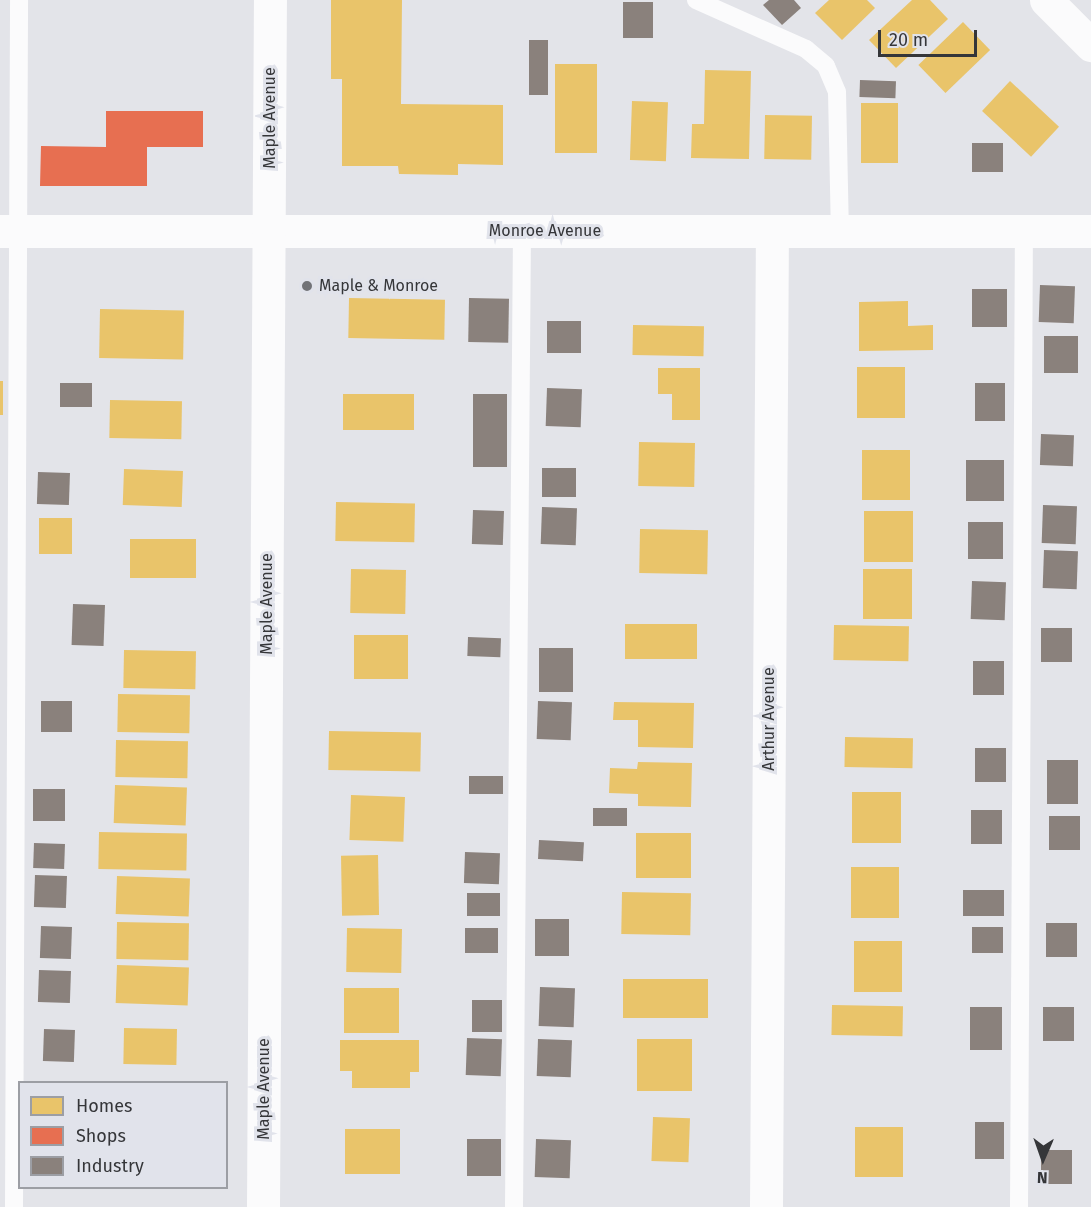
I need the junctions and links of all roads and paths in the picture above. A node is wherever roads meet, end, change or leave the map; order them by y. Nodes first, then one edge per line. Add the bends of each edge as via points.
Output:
1 (19, 0) edge
2 (270, 0) edge
3 (696, 0) edge
4 (1046, 0) edge
5 (1091, 45) edge
6 (9, 231) edge
7 (269, 231) junction
8 (522, 231) junction
9 (772, 231) junction
10 (840, 231) junction
11 (1024, 231) junction
12 (1091, 231) edge
13 (14, 1207) edge
14 (263, 1207) edge
15 (514, 1207) edge
16 (766, 1207) edge
17 (1019, 1207) edge

1 - 6 lane
2 - 7 street, Maple Avenue
3 - 10 lane via 806,49 826,66 837,92
4 - 5 street
6 - 7 street, Monroe Avenue
6 - 13 lane
7 - 8 street, Monroe Avenue
7 - 14 street, Maple Avenue
8 - 9 street, Monroe Avenue
8 - 15 lane
9 - 10 street, Monroe Avenue
9 - 16 street, Arthur Avenue
10 - 11 street, Monroe Avenue
11 - 12 street, Monroe Avenue
11 - 17 lane

